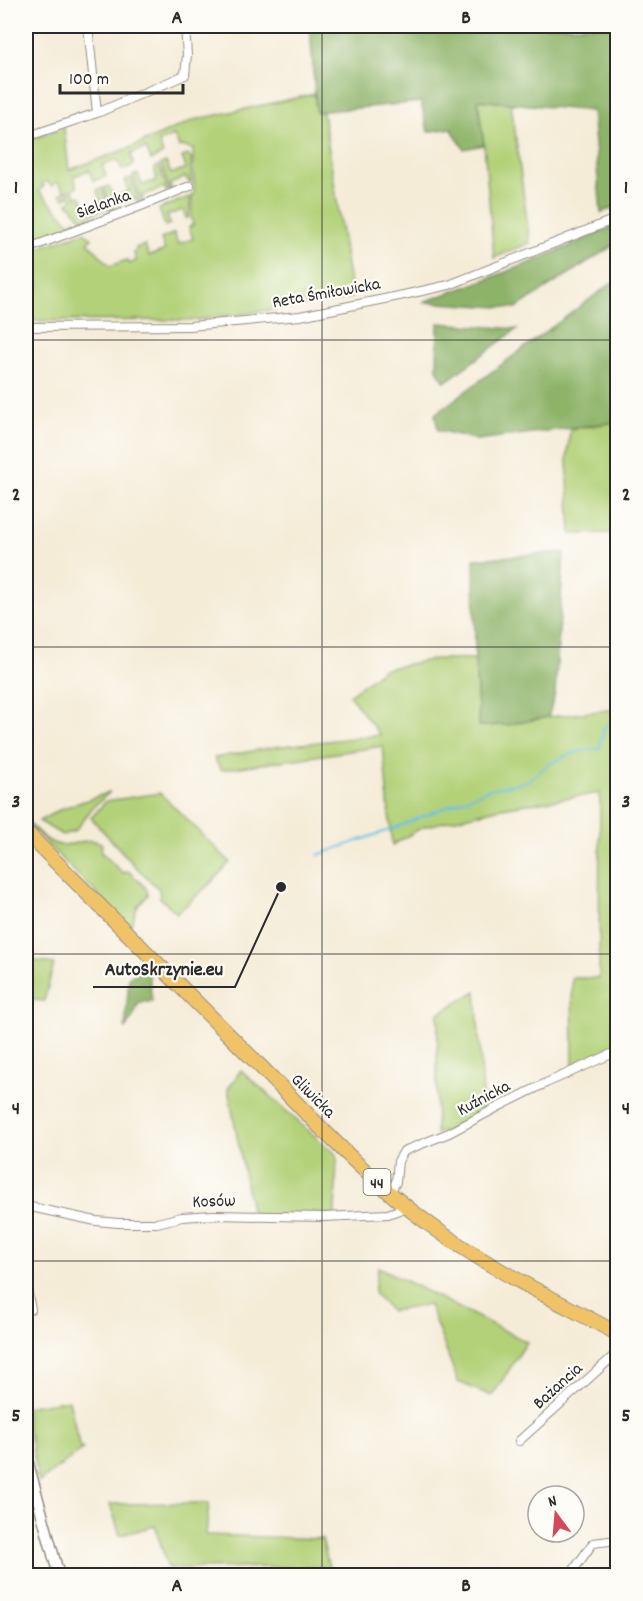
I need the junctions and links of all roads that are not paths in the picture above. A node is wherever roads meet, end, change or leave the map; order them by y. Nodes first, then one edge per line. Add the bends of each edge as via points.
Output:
1 (88, 26) edge
2 (185, 26) edge
3 (97, 113) junction
4 (26, 137) edge
5 (190, 186) dead end
6 (618, 218) edge
7 (26, 249) edge
8 (26, 327) edge
9 (26, 832) edge
10 (618, 1052) edge
11 (390, 1193) junction
12 (403, 1205) junction
13 (27, 1206) edge
14 (31, 1309) dead end
15 (618, 1334) edge
16 (618, 1352) edge
17 (519, 1441) dead end
18 (26, 1456) edge
19 (31, 1498) edge
20 (618, 1540) edge
21 (575, 1568) dead end
22 (59, 1575) edge

1 - 3 street
2 - 3 street via 185,75
3 - 4 street
5 - 7 street, Sielanka
6 - 8 street, Reta Śmiłowicka via 448,285 300,316 190,326
9 - 11 main road, Gliwicka / 44
10 - 11 street, Kuźnicka via 404,1151
11 - 12 main road, Gliwicka / 44
12 - 13 street, Kosów via 388,1214 213,1215 157,1223 96,1221
12 - 15 main road, Gliwicka / 44 via 492,1266
13 - 14 street via 26,1285
16 - 17 street, Bażancia
18 - 19 street
19 - 22 street
20 - 21 street via 593,1543

